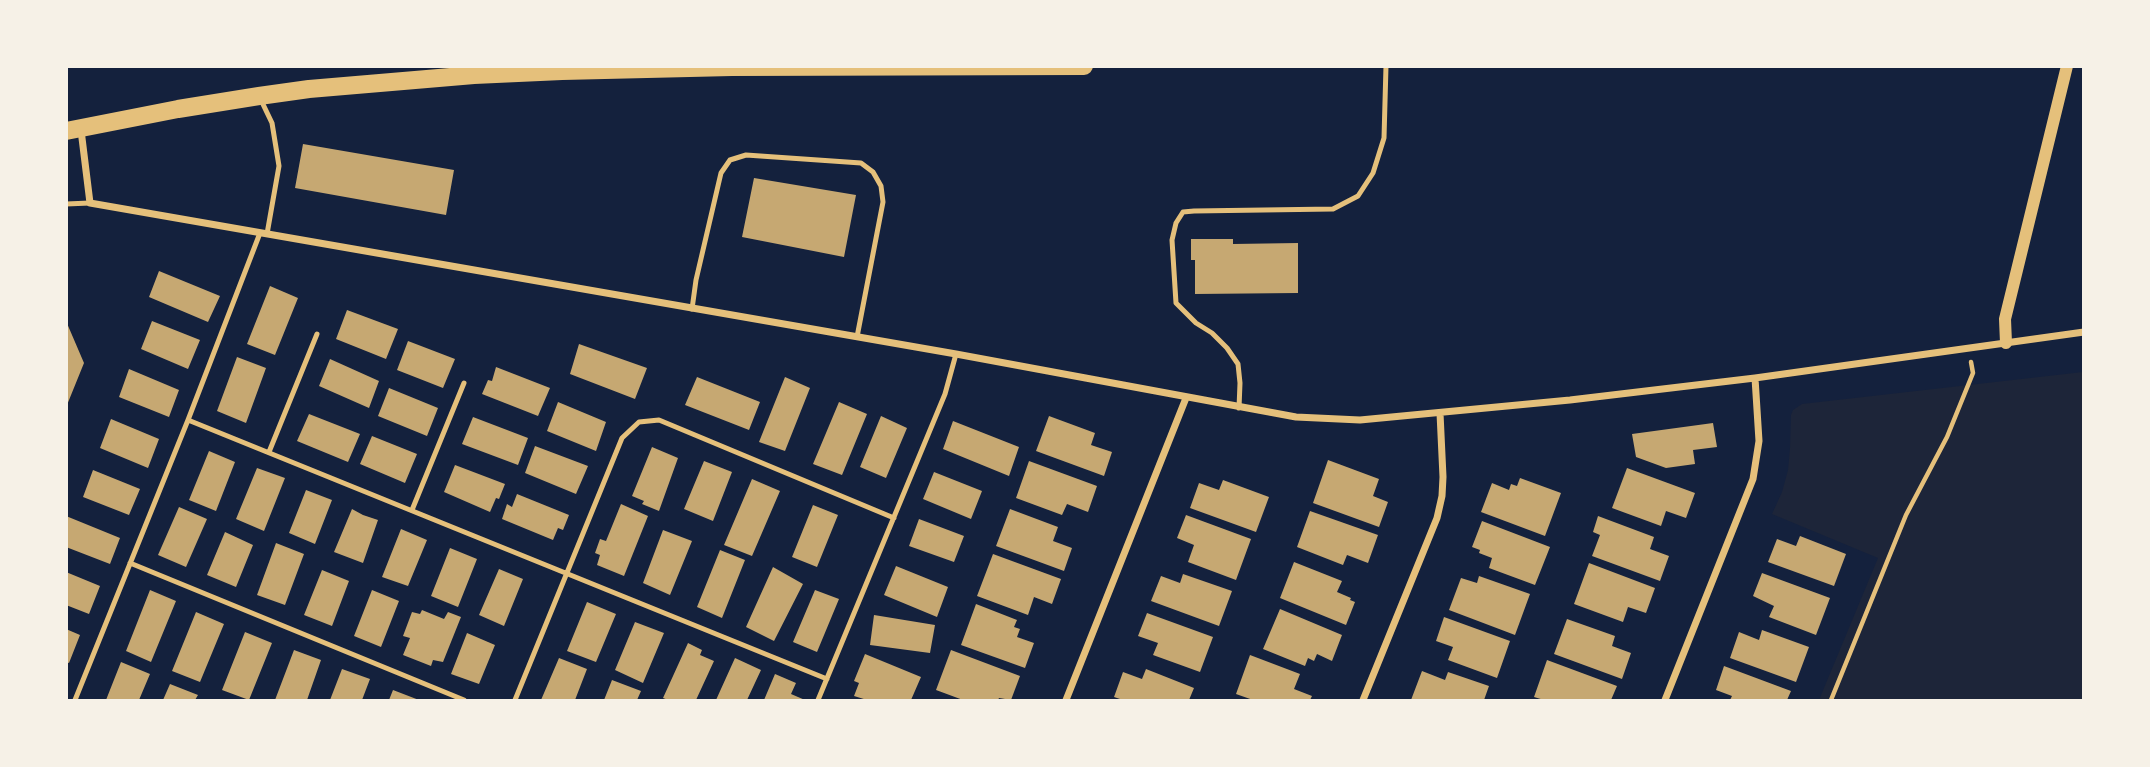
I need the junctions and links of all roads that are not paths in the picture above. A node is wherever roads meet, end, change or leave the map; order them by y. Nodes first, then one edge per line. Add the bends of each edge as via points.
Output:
1 (1084, 66) edge
2 (1386, 66) edge
3 (2067, 66) edge
4 (967, 67) edge
5 (259, 96) junction
6 (74, 129) edge
7 (66, 204) edge
8 (90, 204) junction
9 (264, 233) junction
10 (692, 309) junction
11 (2084, 332) edge
12 (317, 334) dead end
13 (857, 337) junction
14 (2006, 342) junction
15 (956, 354) junction
16 (1755, 378) junction
17 (464, 383) dead end
18 (1186, 398) junction
19 (1239, 408) junction
20 (1440, 413) junction
21 (188, 420) junction
22 (270, 452) junction
23 (412, 510) junction
24 (894, 518) junction
25 (130, 563) junction
26 (566, 573) junction
27 (827, 679) junction
28 (75, 701) edge
29 (464, 701) edge
30 (515, 701) edge
31 (818, 701) edge
32 (1066, 701) edge
33 (1363, 701) edge
34 (1665, 701) edge

1 - 4 highway
2 - 19 lane via 1384,138 1373,173 1358,196 1333,209 1183,212 1176,223 1172,240 1176,303 1220,340 1238,363
3 - 14 street via 2005,319
4 - 5 highway via 562,71
5 - 6 highway
5 - 9 lane via 272,123 279,166
6 - 8 street
7 - 8 lane
8 - 9 street
9 - 10 street
9 - 21 lane
10 - 13 street
10 - 13 lane via 721,173 730,160 746,155 861,163 881,186 883,202
11 - 14 street
12 - 22 lane
13 - 15 street
14 - 16 street
15 - 18 street
15 - 24 lane via 945,394
16 - 20 street
16 - 34 street via 1759,441 1753,479
17 - 23 lane
18 - 19 street
18 - 32 street
19 - 20 street via 1328,420
20 - 33 street via 1443,477 1437,518
21 - 22 lane
21 - 25 lane
22 - 23 lane
23 - 26 lane
24 - 26 lane via 659,421 639,422 622,438
24 - 27 lane
25 - 28 lane
25 - 29 lane
26 - 27 lane
26 - 30 lane
27 - 31 lane

